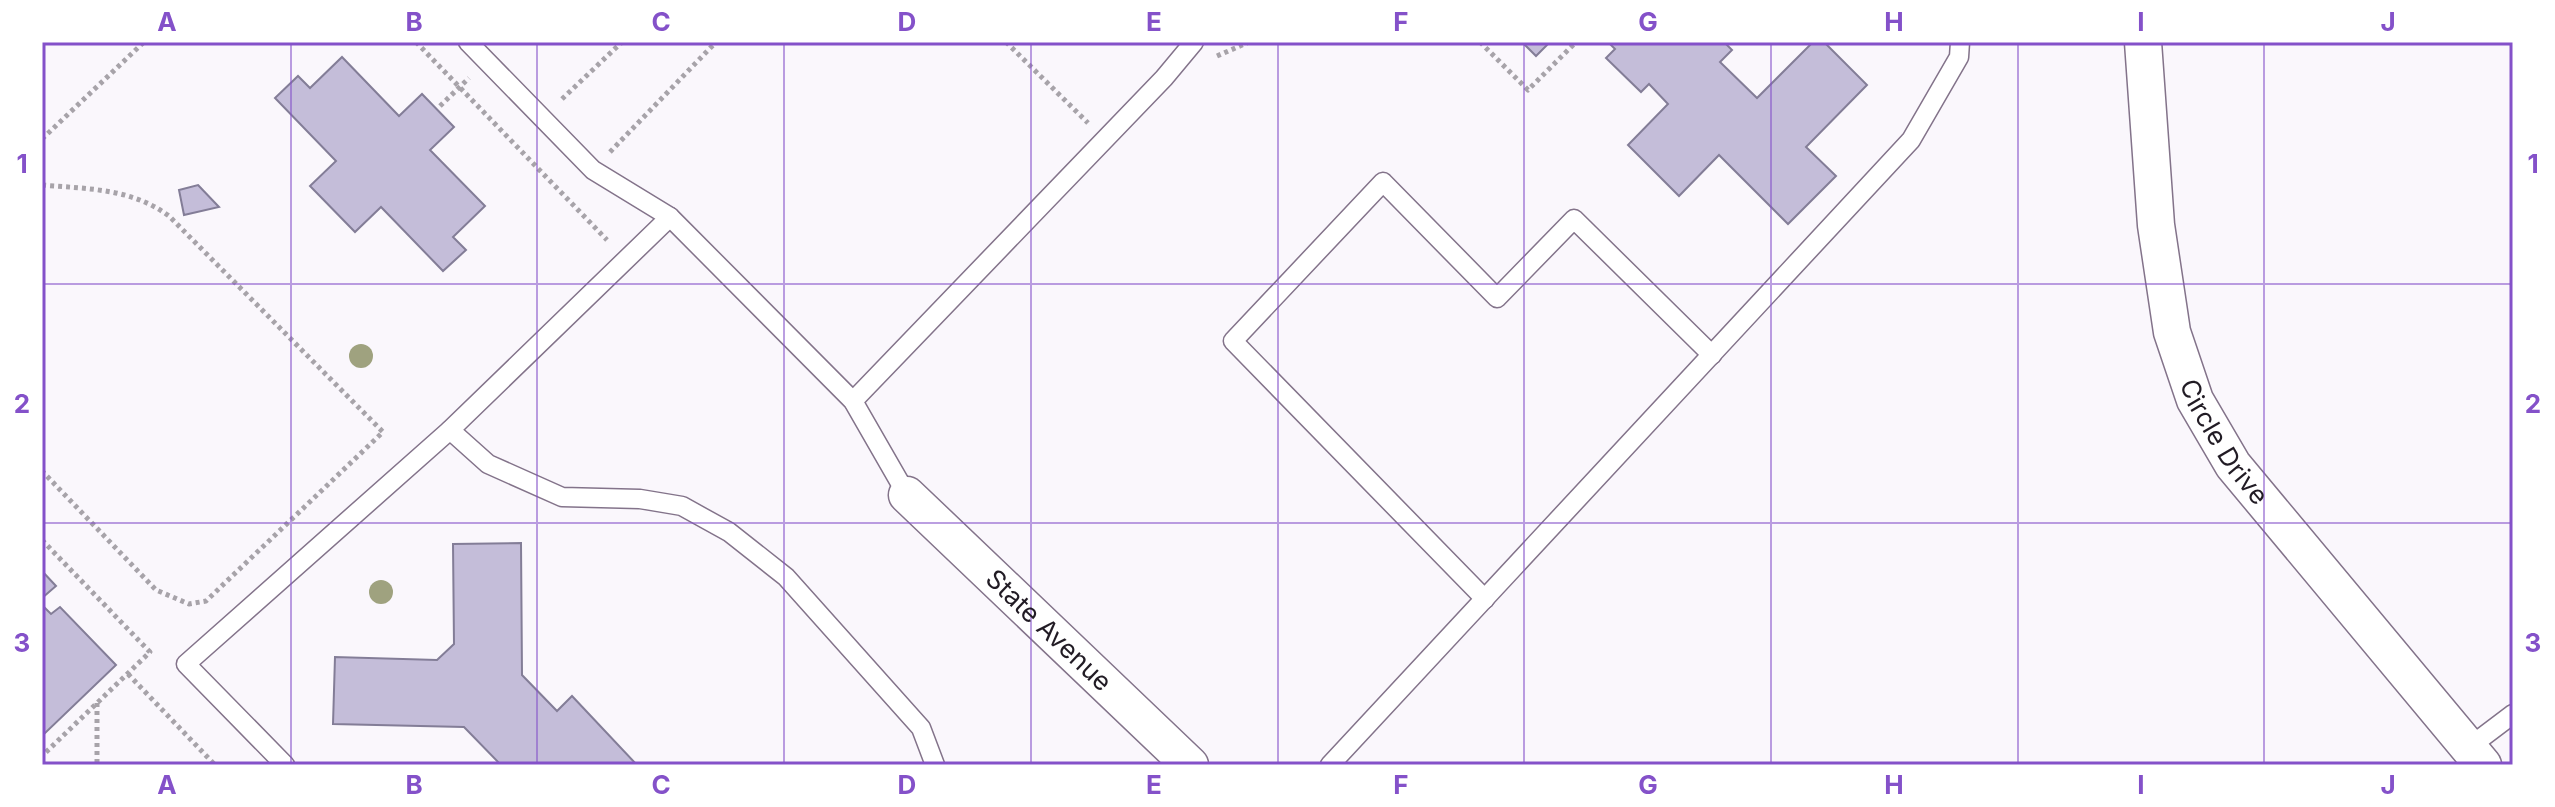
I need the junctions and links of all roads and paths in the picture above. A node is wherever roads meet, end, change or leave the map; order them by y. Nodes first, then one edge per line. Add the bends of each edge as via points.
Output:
1 (144, 42) edge
2 (416, 42) edge
3 (468, 42) edge
4 (622, 42) edge
5 (716, 42) edge
6 (1006, 42) edge
7 (1194, 42) edge
8 (1480, 42) edge
9 (1576, 42) edge
10 (1960, 42) edge
11 (2143, 42) edge
12 (486, 60) junction
13 (460, 88) junction
14 (440, 106) dead end
15 (542, 118) junction
16 (1104, 138) junction
17 (42, 139) edge
18 (593, 170) junction
19 (42, 185) edge
20 (670, 217) junction
21 (626, 260) junction
22 (1712, 355) junction
23 (853, 401) junction
24 (450, 430) junction
25 (42, 471) edge
26 (907, 495) joint
27 (42, 540) edge
28 (1485, 599) junction
29 (128, 674) junction
30 (97, 703) junction
31 (2513, 714) edge
32 (42, 756) edge
33 (2475, 756) edge
34 (97, 765) edge
35 (215, 765) edge
36 (285, 765) edge
37 (935, 765) edge
38 (1190, 765) edge
39 (1330, 765) edge

1 - 17 path
2 - 13 path
3 - 12 lane
4 - 15 path
5 - 18 path
6 - 16 path
7 - 16 lane
8 - 9 path via 1528,90
10 - 22 lane via 1959,57 1911,140
11 - 33 street, Circle Drive via 2156,225 2172,332 2195,400 2233,465
12 - 13 path
12 - 15 lane
13 - 14 path
13 - 21 path
15 - 18 lane
16 - 23 lane
18 - 20 lane
19 - 25 path via 121,192 169,216 383,432 206,601 189,604 156,590
20 - 21 lane
20 - 23 lane
21 - 24 lane
22 - 28 lane
22 - 28 lane via 1574,219 1497,298 1383,182 1233,341
23 - 26 lane
24 - 36 lane via 186,664
24 - 37 lane via 488,464 562,497 682,506 729,532 786,577 921,728
26 - 38 street, State Avenue
27 - 29 path via 150,652
28 - 39 lane
29 - 30 path
29 - 35 path
30 - 32 path
30 - 34 path
31 - 33 lane

